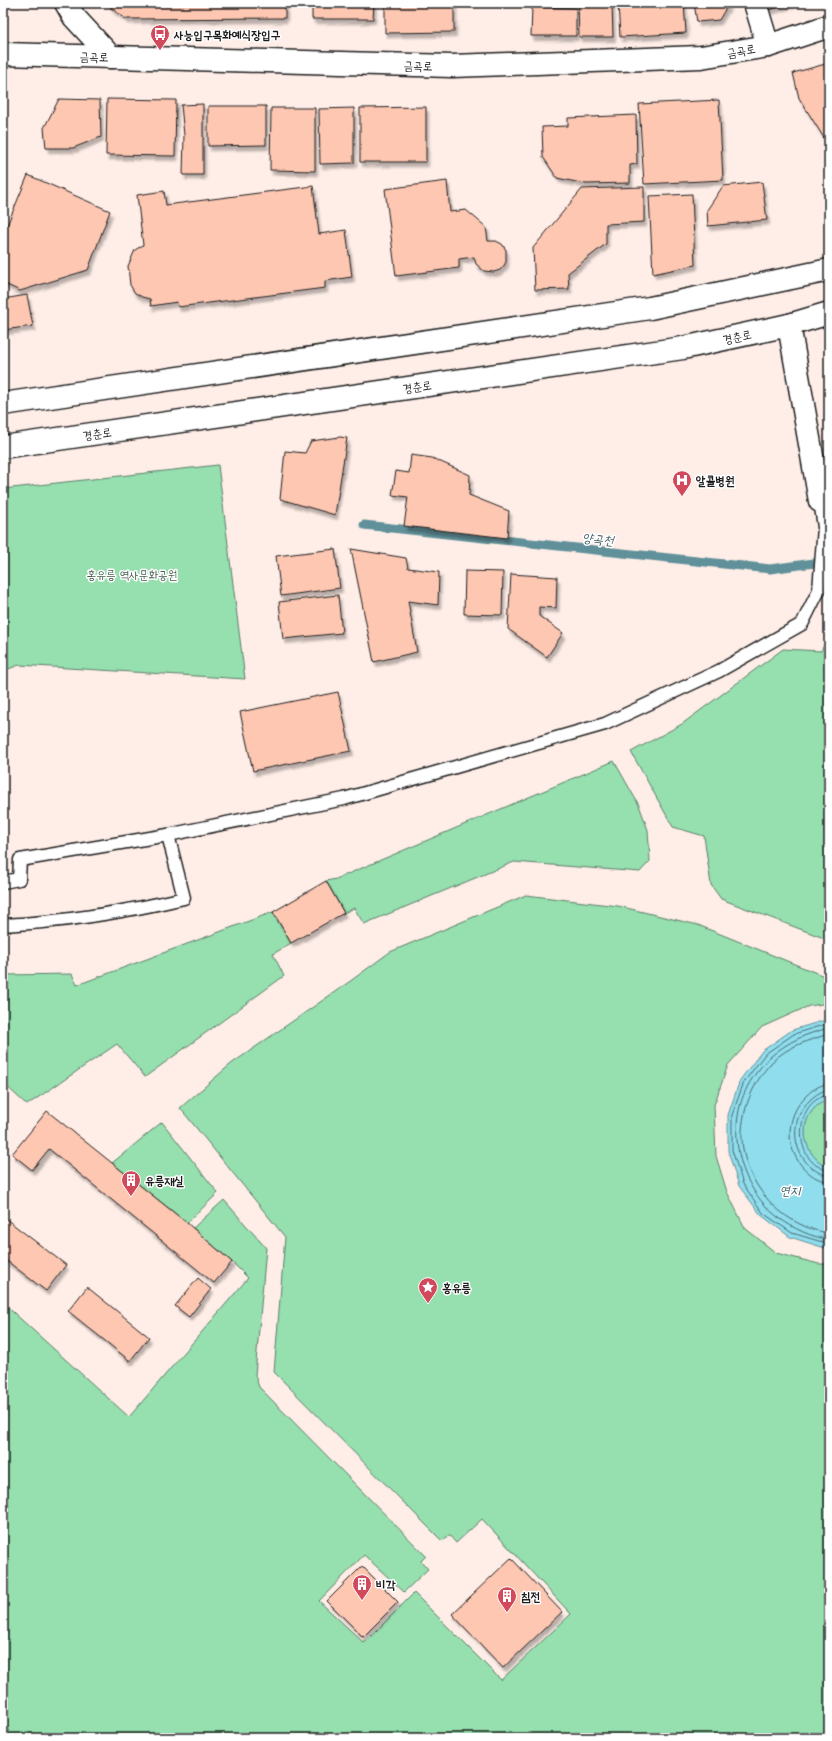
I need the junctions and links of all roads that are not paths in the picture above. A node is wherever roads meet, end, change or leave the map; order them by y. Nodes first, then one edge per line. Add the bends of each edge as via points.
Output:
1 (66, 3) edge
2 (755, 3) edge
3 (829, 26) edge
4 (768, 46) junction
5 (3, 54) edge
6 (111, 57) junction
7 (829, 270) edge
8 (829, 313) edge
9 (789, 325) junction
10 (3, 393) edge
11 (24, 401) junction
12 (3, 404) edge
13 (3, 447) edge
14 (825, 500) edge
15 (168, 835) junction
16 (3, 882) edge
17 (3, 925) edge

1 - 6 street via 74,17
2 - 4 street
3 - 4 street, 금곡로
4 - 6 street, 금곡로 via 700,57 452,66
5 - 6 street, 금곡로
7 - 11 street via 650,308
8 - 9 street, 경춘로
9 - 13 street, 경춘로 via 683,348
9 - 14 street
10 - 11 street
11 - 12 street
14 - 15 lane via 819,590 802,624 720,671 605,724 344,799
15 - 16 lane via 20,860 19,878
15 - 17 lane via 184,898 131,911

